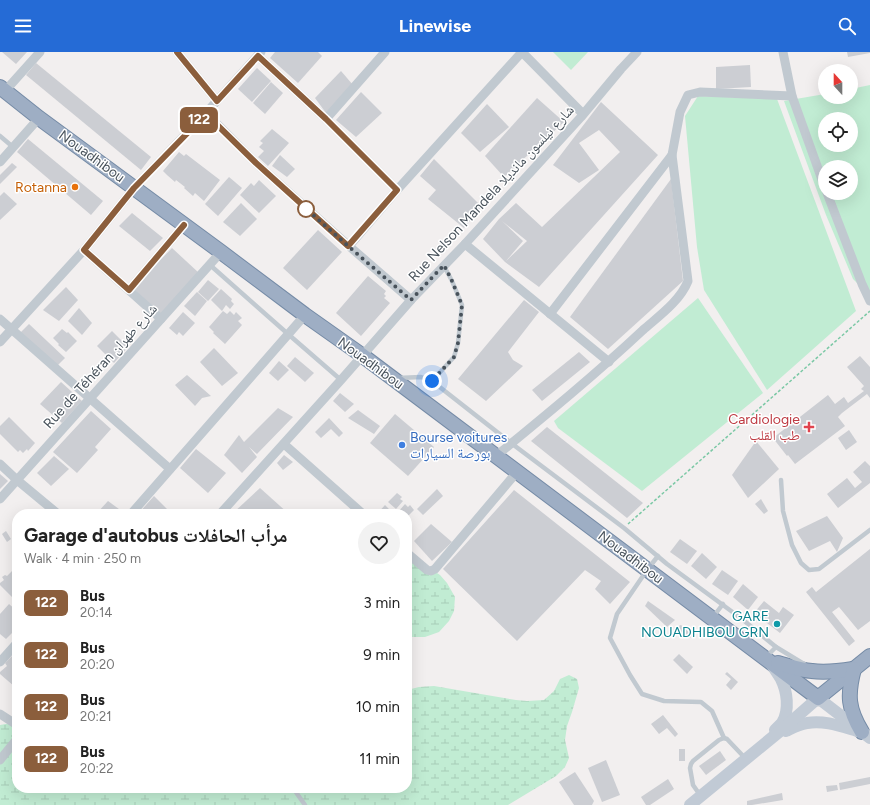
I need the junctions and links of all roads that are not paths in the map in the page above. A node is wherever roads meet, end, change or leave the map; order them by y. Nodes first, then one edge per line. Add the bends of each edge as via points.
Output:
1 (40, 52) edge
2 (177, 52) edge
3 (385, 52) edge
4 (522, 52) edge
5 (637, 52) edge
6 (783, 52) edge
7 (259, 54) edge
8 (2, 89) edge
9 (792, 96) junction
10 (217, 101) junction
11 (206, 114) junction
12 (583, 114) junction
13 (39, 118) junction
14 (326, 119) junction
15 (0, 136) edge
16 (13, 147) junction
17 (672, 155) junction
18 (0, 162) edge
19 (818, 168) edge
20 (134, 188) junction
21 (397, 190) junction
22 (830, 200) edge
23 (184, 225) junction
24 (465, 244) junction
25 (348, 246) junction
26 (84, 250) junction
27 (222, 252) junction
28 (210, 265) junction
29 (444, 265) junction
30 (129, 290) junction
31 (411, 300) junction
32 (870, 301) edge
33 (550, 314) junction
34 (305, 315) junction
35 (0, 319) edge
36 (161, 319) junction
37 (12, 329) junction
38 (288, 334) junction
39 (0, 342) edge
40 (362, 356) junction
41 (609, 362) junction
42 (392, 378) junction
43 (341, 380) junction
44 (432, 381) junction
45 (90, 398) junction
46 (511, 443) junction
47 (284, 444) junction
48 (496, 456) junction
49 (0, 464) edge
50 (170, 469) junction
51 (517, 472) junction
52 (17, 480) junction
53 (781, 480) dead end
54 (0, 499) edge
55 (52, 509) edge
56 (135, 509) edge
57 (225, 509) edge
58 (357, 509) edge
59 (870, 530) edge
60 (658, 556) junction
61 (412, 557) edge
62 (647, 570) junction
63 (723, 604) junction
64 (712, 619) junction
65 (776, 647) junction
66 (12, 649) edge
67 (870, 656) edge
68 (767, 659) junction
69 (0, 662) edge
70 (854, 669) junction
71 (826, 672) junction
72 (818, 698) junction
73 (0, 714) edge
74 (12, 722) edge
75 (866, 735) edge
76 (724, 738) junction
77 (12, 745) edge
78 (762, 746) junction
79 (746, 759) junction
80 (0, 760) edge
81 (297, 793) edge
82 (701, 796) junction
83 (305, 805) edge
84 (690, 805) edge

1 - 8 street
2 - 10 street
3 - 14 street
4 - 12 street
4 - 21 street
5 - 12 street, Rue Nelson Mandela شارع نيلسون مانديلا
6 - 9 street
7 - 10 street
7 - 14 street
8 - 13 highway, Nouadhibou
9 - 17 street via 700,92 688,96 680,112
9 - 19 street
10 - 11 street
11 - 20 street
11 - 25 street
12 - 24 street, Rue Nelson Mandela شارع نيلسون مانديلا
13 - 16 street
13 - 20 highway, Nouadhibou
14 - 21 street
15 - 16 lane
16 - 18 street
17 - 33 street
17 - 41 street via 688,281 678,298
20 - 23 highway, Nouadhibou
20 - 26 street
21 - 25 street
22 - 32 street
23 - 27 highway, Nouadhibou
23 - 30 street
24 - 29 street, Rue Nelson Mandela شارع نيلسون مانديلا
24 - 33 street
25 - 31 street
26 - 30 street
26 - 37 street
27 - 28 street, Rue de Téhéran شارع طهران
27 - 34 highway, Nouadhibou
28 - 36 street, Rue de Téhéran شارع طهران
28 - 38 lane
29 - 31 street, Rue Nelson Mandela شارع نيلسون مانديلا
29 - 44 lane via 462,305 454,357
30 - 36 street
31 - 40 street, Rue Nelson Mandela شارع نيلسون مانديلا
33 - 41 street
34 - 38 street
34 - 40 highway, Nouadhibou
35 - 37 street
36 - 45 street, Rue de Téhéran شارع طهران
37 - 39 street
37 - 45 street
38 - 43 lane
38 - 50 street
40 - 42 highway, Nouadhibou
40 - 43 street, Rue Nelson Mandela شارع نيلسون مانديلا
41 - 46 street
42 - 44 lane via 421,377
42 - 48 highway, Nouadhibou
43 - 47 street, Rue Nelson Mandela شارع نيلسون مانديلا
44 - 46 lane
45 - 50 street
45 - 52 street, Rue de Téhéran شارع طهران
46 - 48 street
46 - 60 lane
47 - 57 street, Rue Nelson Mandela شارع نيلسون مانديلا
47 - 58 street
48 - 51 highway, Nouadhibou
49 - 52 street
50 - 56 street
51 - 61 street via 435,568 427,570
51 - 62 highway, Nouadhibou
52 - 54 street, Rue de Téhéran شارع طهران
52 - 55 street
53 - 59 lane via 783,512 792,545 801,563 809,570 819,569
60 - 62 lane
60 - 63 lane
62 - 64 highway, Nouadhibou
62 - 76 lane via 617,614 610,638 642,694 664,701 701,702 712,710
63 - 64 lane
63 - 65 lane
64 - 68 highway, Nouadhibou
65 - 68 lane
65 - 71 lane via 803,664
66 - 69 street
67 - 70 highway
68 - 71 highway via 798,669
68 - 72 highway, Nouadhibou
68 - 78 main road via 784,688 786,706 782,722
70 - 71 highway
70 - 72 highway
70 - 75 highway via 850,683 851,708 855,720
72 - 75 main road
72 - 78 main road
73 - 74 street
75 - 78 main road via 828,723 806,723 786,731
76 - 79 lane via 728,739
76 - 82 lane via 691,764 693,785
77 - 80 street
78 - 79 main road
79 - 82 main road
81 - 83 lane
82 - 84 main road

